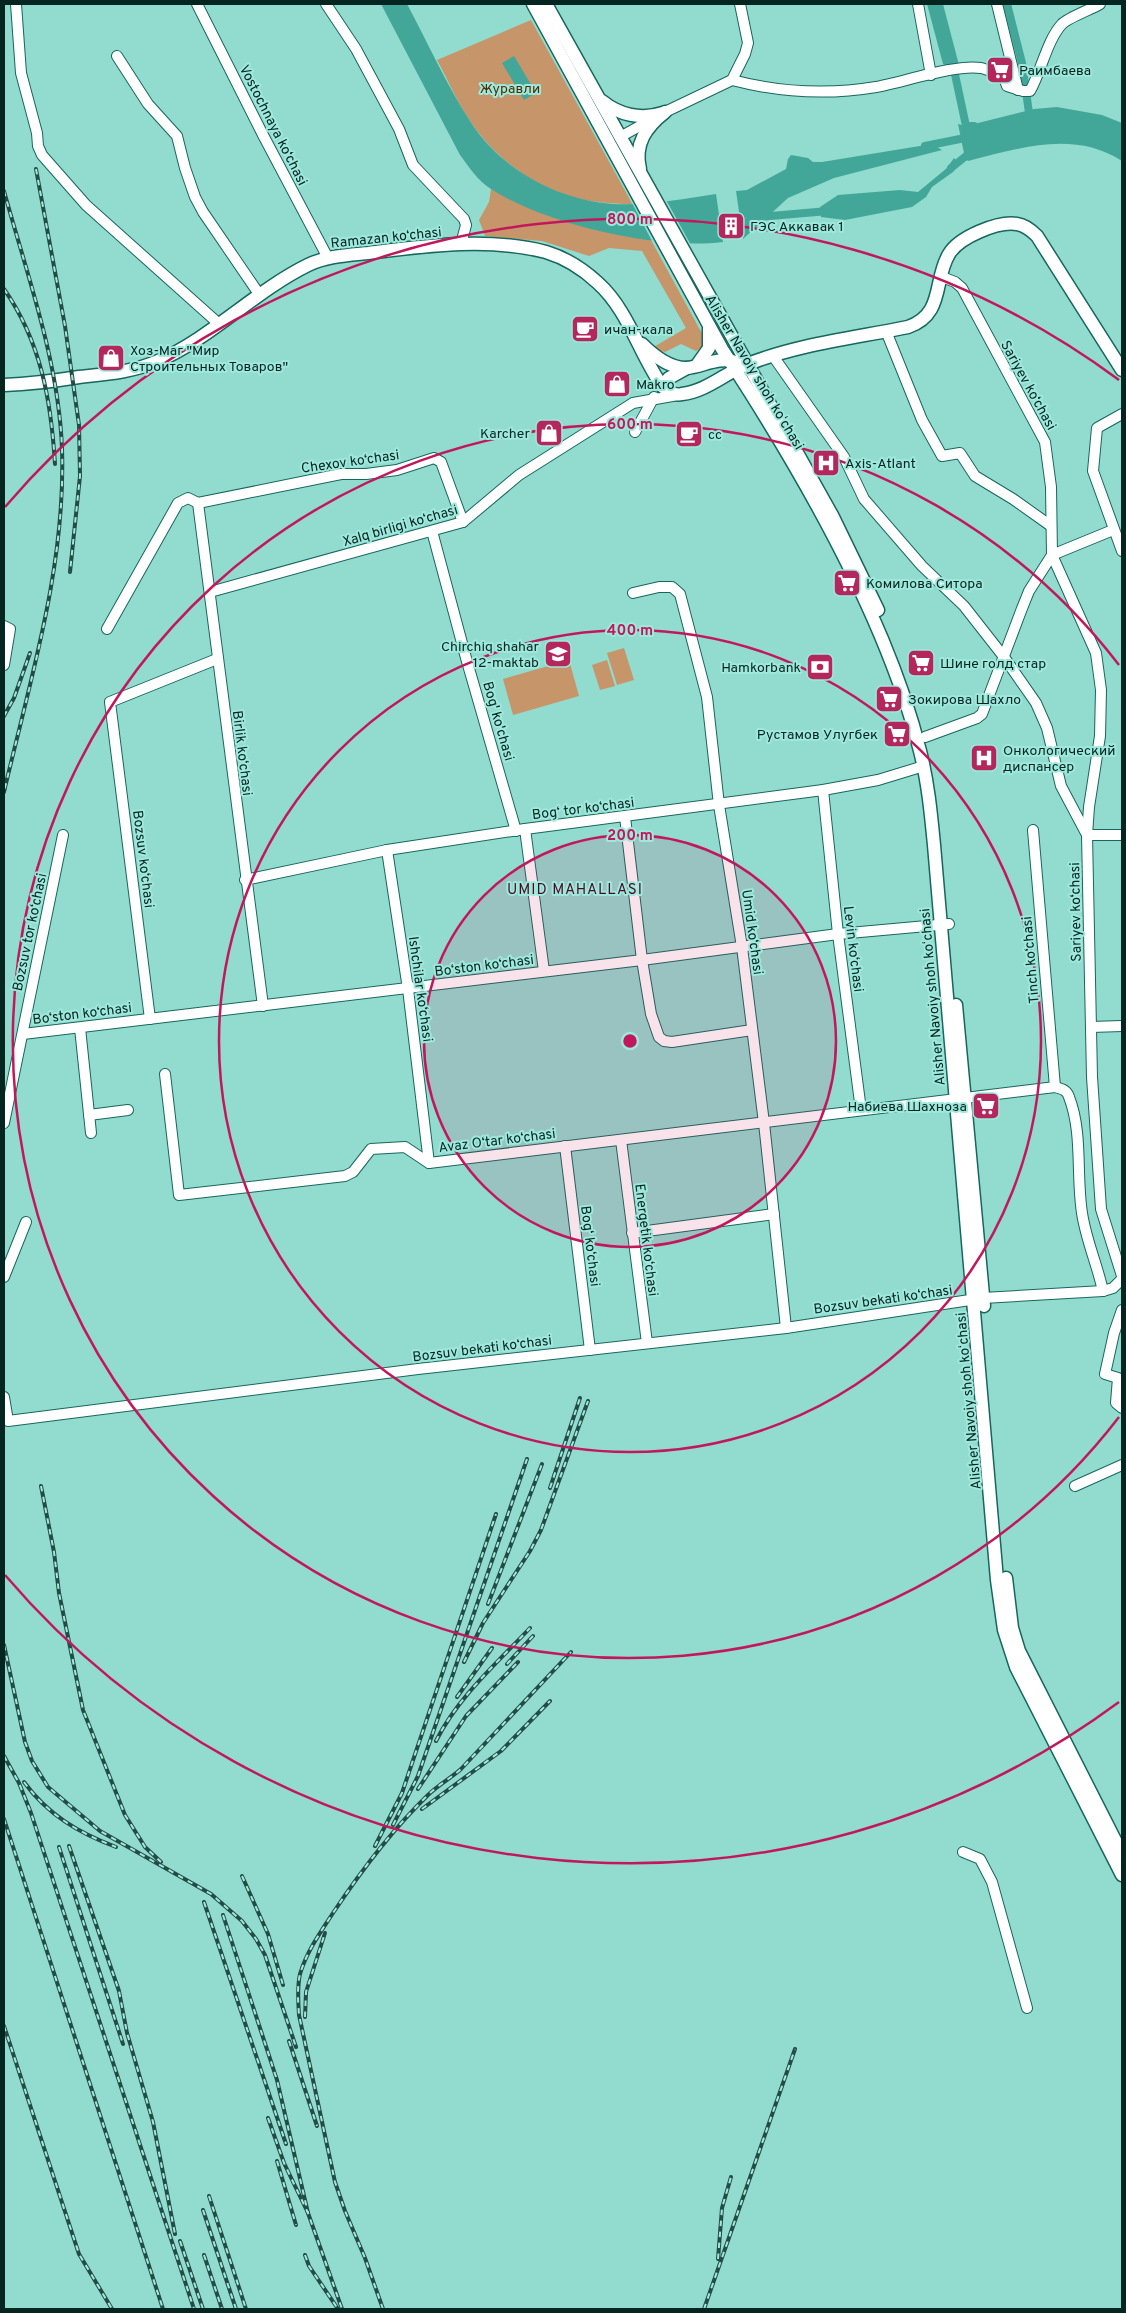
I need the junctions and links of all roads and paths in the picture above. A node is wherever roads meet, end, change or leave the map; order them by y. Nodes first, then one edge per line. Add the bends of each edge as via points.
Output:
1 (16, 4) edge
2 (197, 4) edge
3 (326, 4) edge
4 (533, 4) edge
5 (546, 4) edge
6 (740, 4) edge
7 (918, 4) edge
8 (997, 4) edge
9 (1100, 4) edge
10 (117, 56) dead end
11 (931, 75) junction
12 (732, 80) junction
13 (1024, 91) junction
14 (600, 99) junction
15 (665, 112) junction
16 (620, 137) junction
17 (609, 143) junction
18 (645, 181) junction
19 (462, 244) junction
20 (328, 258) junction
21 (942, 277) junction
22 (259, 294) junction
23 (218, 324) junction
24 (708, 324) junction
25 (630, 331) junction
26 (886, 331) junction
27 (734, 342) junction
28 (722, 349) junction
29 (773, 356) junction
30 (697, 365) junction
31 (737, 365) junction
32 (1122, 370) edge
33 (715, 384) junction
34 (4, 385) edge
35 (662, 386) junction
36 (682, 395) junction
37 (758, 396) junction
38 (653, 398) junction
39 (633, 403) junction
40 (1122, 414) edge
41 (198, 503) junction
42 (463, 522) junction
43 (1051, 526) junction
44 (1113, 530) junction
45 (432, 531) junction
46 (1122, 551) edge
47 (1052, 555) junction
48 (210, 592) junction
49 (633, 593) dead end
50 (7, 627) edge
51 (107, 629) dead end
52 (1004, 657) junction
53 (217, 659) junction
54 (4, 665) edge
55 (925, 737) junction
56 (924, 766) junction
57 (822, 790) junction
58 (719, 805) junction
59 (625, 817) junction
60 (521, 830) junction
61 (1034, 830) dead end
62 (63, 835) dead end
63 (1087, 835) junction
64 (1122, 835) edge
65 (387, 850) junction
66 (246, 880) junction
67 (945, 924) junction
68 (838, 934) junction
69 (742, 947) junction
70 (642, 960) junction
71 (544, 971) junction
72 (408, 989) junction
73 (263, 1006) junction
74 (150, 1019) junction
75 (1122, 1026) edge
76 (1091, 1027) junction
77 (80, 1028) junction
78 (752, 1030) junction
79 (23, 1034) junction
80 (165, 1074) dead end
81 (1055, 1087) junction
82 (960, 1097) junction
83 (128, 1110) dead end
84 (861, 1110) junction
85 (89, 1115) junction
86 (4, 1123) edge
87 (764, 1123) junction
88 (91, 1133) dead end
89 (621, 1140) junction
90 (565, 1146) junction
91 (429, 1162) junction
92 (774, 1214) junction
93 (26, 1222) dead end
94 (632, 1232) junction
95 (4, 1277) edge
96 (1122, 1278) edge
97 (1103, 1291) junction
98 (979, 1299) junction
99 (1122, 1310) edge
100 (786, 1328) junction
101 (647, 1343) junction
102 (590, 1350) junction
103 (4, 1396) edge
104 (1122, 1408) edge
105 (1122, 1466) edge
106 (1075, 1486) dead end
107 (963, 1852) dead end
108 (1122, 1854) edge
109 (1122, 1875) edge
110 (1027, 2008) dead end

1 - 23 street via 22,73 42,155 86,205
2 - 20 street, Vostochnaya ko‘chasi
3 - 19 street via 356,49 399,129 413,165 464,218 466,225
4 - 17 main road
5 - 14 main road
6 - 12 street via 748,42
7 - 11 street
8 - 13 street
9 - 13 street via 1062,24 1045,54 1036,81
10 - 22 street via 148,104 177,136 184,168 199,204
11 - 12 street via 842,92 763,88
11 - 13 street via 980,68 1003,75 1007,86
12 - 15 street
14 - 15 main road via 612,108 633,116
14 - 16 main road
15 - 16 street
15 - 18 main road via 648,128 640,142 639,162
16 - 17 main road
16 - 18 main road
17 - 24 main road, Alisher Navoiy shoh koʻchasi
18 - 27 main road, Alisher Navoiy shoh koʻchasi
19 - 20 main road, Ramazan ko‘chasi
19 - 25 main road, Ramazan ko‘chasi via 532,249 565,259 604,289
20 - 22 main road, Ramazan ko‘chasi via 309,264
21 - 26 main road via 926,316 913,325
21 - 32 main road via 949,254 963,240 1005,224 1026,227 1044,246
21 - 43 street, Sariyev ko‘chasi via 962,288 1045,442 1051,487
22 - 23 main road, Ramazan ko‘chasi
23 - 34 main road, Ramazan ko‘chasi via 166,357 142,367 54,381
24 - 28 main road, Alisher Navoiy shoh koʻchasi
24 - 30 main road via 709,348
25 - 30 main road via 659,359 671,364
25 - 35 main road, Ramazan ko‘chasi
26 - 29 main road
26 - 43 street via 922,420 942,456 960,453 975,476
27 - 28 main road
27 - 29 main road via 752,354
27 - 31 main road, Alisher Navoiy shoh koʻchasi
28 - 31 main road, Alisher Navoiy shoh koʻchasi
29 - 31 main road
29 - 37 main road via 760,371
29 - 52 street via 838,449 864,499 922,566 964,606
30 - 31 main road
30 - 33 main road via 719,364 723,370
30 - 35 main road via 669,378
31 - 33 main road
31 - 37 main road, Alisher Navoiy shoh koʻchasi
33 - 36 main road
33 - 37 main road via 737,386
35 - 36 main road
35 - 38 street
36 - 38 street, Xalq birligi ko‘chasi
37 - 55 main road, Alisher Navoiy shoh koʻchasi via 833,517 859,568 896,652
37 - 56 main road, Alisher Navoiy shoh koʻchasi via 860,591 888,654
38 - 39 street, Xalq birligi ko‘chasi
38 - 39 street via 635,432 642,412
39 - 42 street, Xalq birligi ko‘chasi via 519,475
40 - 44 street via 1097,428 1093,471
41 - 42 street, Chexov ko‘chasi via 341,474 397,470 434,458 441,462
41 - 48 street, Birlik ko‘chasi
41 - 51 street via 188,498 178,503
42 - 45 street, Xalq birligi ko‘chasi
43 - 47 street, Sariyev ko‘chasi
44 - 46 street
44 - 47 street
45 - 48 street, Xalq birligi ko‘chasi
45 - 60 street, Bog' ko'chasi via 466,658
47 - 52 street via 1029,591
47 - 63 street, Sariyev ko‘chasi via 1096,653 1101,690 1100,736
48 - 53 street, Birlik ko‘chasi
49 - 58 street, Umid ko‘chasi via 672,587 680,594 707,697
50 - 54 street
52 - 55 street via 982,714
52 - 63 street via 1036,703 1047,728 1061,786
53 - 66 street, Birlik ko‘chasi
53 - 74 street, Bozsuv ko‘chasi via 110,702
55 - 67 main road, Alisher Navoiy shoh koʻchasi via 940,822
56 - 57 street, Bog‘ tor ko‘chasi via 878,780
56 - 67 main road, Alisher Navoiy shoh koʻchasi
57 - 58 street, Bog‘ tor ko‘chasi
57 - 68 street, Levin ko‘chasi
58 - 59 street, Bog‘ tor ko‘chasi
58 - 69 street, Umid ko‘chasi
59 - 60 street, Bog‘ tor ko‘chasi
59 - 70 street
60 - 65 street, Bog‘ tor ko‘chasi
60 - 71 street, Bog' ko'chasi
61 - 81 street, Tinch ko‘chasi
62 - 79 street, Bozsuv tor ko‘chasi
63 - 64 street
63 - 76 street, Sariyev ko‘chasi
65 - 66 street, Bog‘ tor ko‘chasi
65 - 72 street, Ishchilar ko‘chasi
66 - 73 street, Birlik ko‘chasi
67 - 68 street, Bo‘ston ko‘chasi
67 - 82 main road, Alisher Navoiy shoh koʻchasi
68 - 69 street, Bo‘ston ko‘chasi
68 - 84 street, Levin ko‘chasi
69 - 70 street, Bo‘ston ko‘chasi
69 - 78 street, Umid ko‘chasi
70 - 71 street, Bo‘ston ko‘chasi
70 - 78 street via 651,1014 664,1041
71 - 72 street, Bo‘ston ko‘chasi
72 - 73 street, Bo‘ston ko‘chasi
72 - 91 street, Ishchilar ko‘chasi
73 - 74 street, Bo‘ston ko‘chasi
74 - 77 street, Bo‘ston ko‘chasi
75 - 76 street
76 - 96 street, Sariyev ko‘chasi via 1101,1209
77 - 79 street, Bo‘ston ko‘chasi
77 - 85 street
78 - 87 street, Umid ko‘chasi
79 - 86 street, Bozsuv tor ko‘chasi
80 - 91 street, Avaz O‘tar ko‘chasi via 180,1195 345,1176 353,1172 371,1149 405,1147
81 - 82 street
81 - 97 street via 1065,1090 1069,1096 1075,1120 1077,1181 1082,1214
82 - 84 street, Avaz O‘tar ko‘chasi
82 - 98 main road, Alisher Navoiy shoh koʻchasi
83 - 85 street
84 - 87 street, Avaz O‘tar ko‘chasi
85 - 88 street
87 - 89 street, Avaz O‘tar ko‘chasi
87 - 92 street, Umid ko‘chasi
89 - 90 street, Avaz O‘tar ko‘chasi
89 - 94 street, Energetik ko‘chasi
90 - 91 street, Avaz O‘tar ko‘chasi
90 - 102 street, Bog‘ ko‘chasi
92 - 94 street
92 - 100 street, Umid ko‘chasi
93 - 95 street
94 - 101 street, Energetik ko‘chasi
96 - 97 street via 1113,1288
97 - 98 street
98 - 100 street, Bozsuv bekati ko‘chasi
98 - 108 main road, Alisher Navoiy shoh koʻchasi via 1014,1638
98 - 109 main road, Alisher Navoiy shoh koʻchasi via 996,1571 1004,1630 1016,1667
99 - 104 street via 1106,1374 1118,1378 1116,1403
100 - 101 street, Bozsuv bekati ko‘chasi
101 - 102 street, Bozsuv bekati ko‘chasi
102 - 103 street, Bozsuv bekati ko‘chasi via 8,1421
105 - 106 street
107 - 110 street via 980,1859 992,1882

